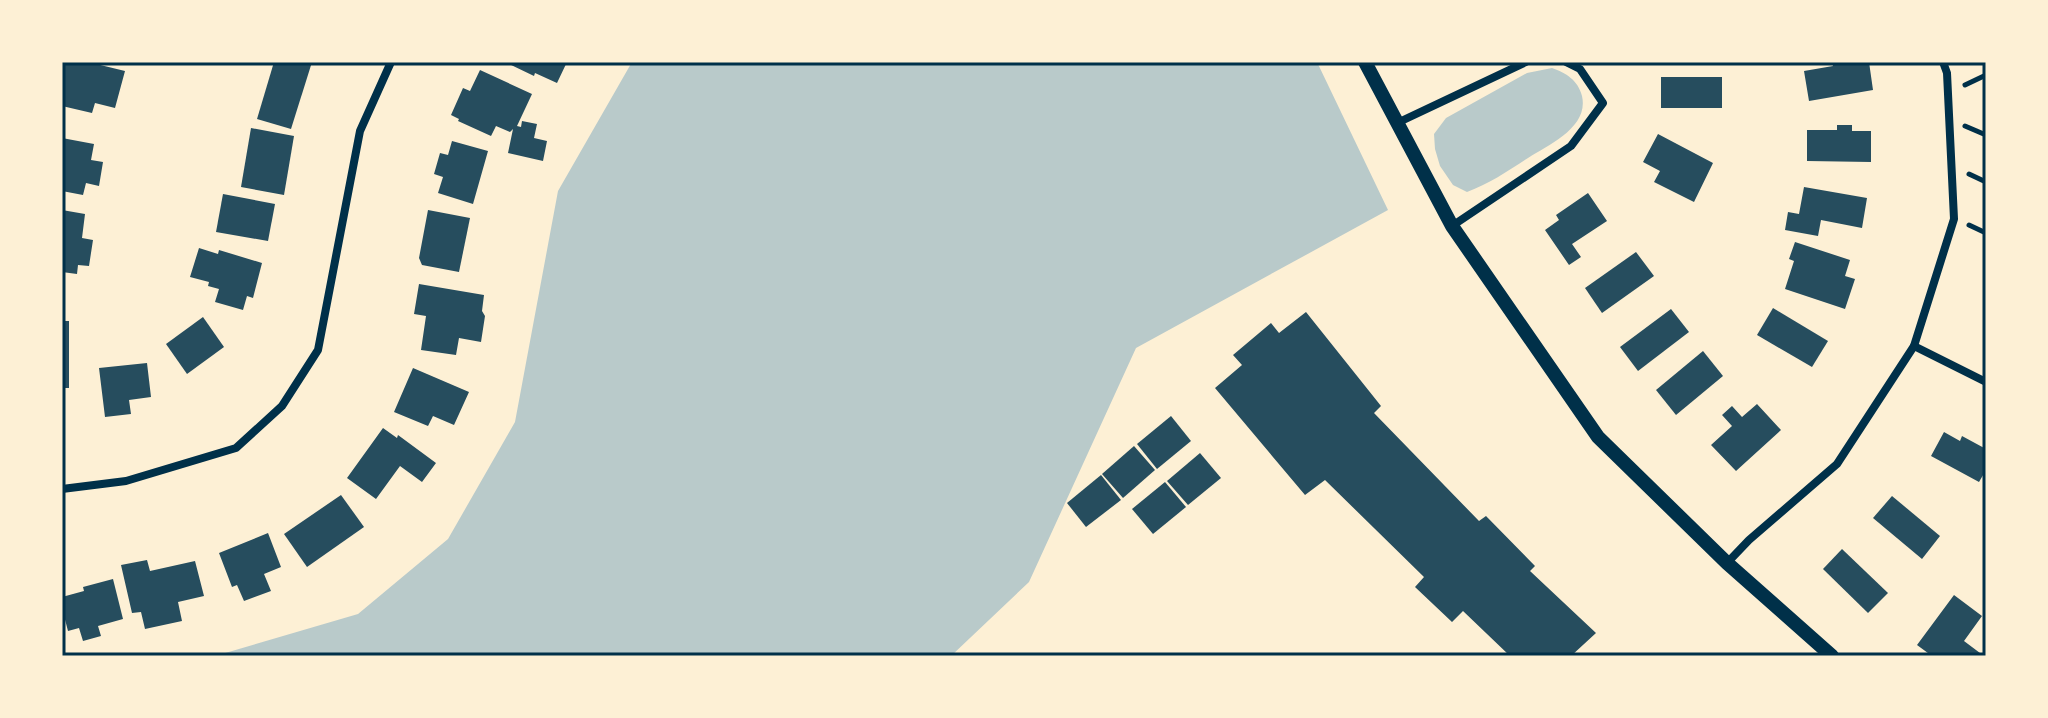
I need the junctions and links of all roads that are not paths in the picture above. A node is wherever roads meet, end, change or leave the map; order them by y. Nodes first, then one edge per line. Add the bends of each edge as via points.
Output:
1 (391, 62) edge
2 (1365, 62) edge
3 (1526, 62) edge
4 (1566, 62) edge
5 (1943, 62) edge
6 (1397, 123) junction
7 (1452, 226) junction
8 (1914, 346) junction
9 (1986, 382) edge
10 (62, 489) edge
11 (1727, 563) junction
12 (1832, 656) edge

1 - 10 street via 360,131 318,350 282,406 236,448 126,481
2 - 6 street
3 - 6 street
4 - 7 street via 1580,69 1603,103 1571,146
5 - 8 street via 1954,219
6 - 7 street
7 - 11 street via 1598,437
8 - 9 street
8 - 11 street via 1837,464
11 - 12 street

